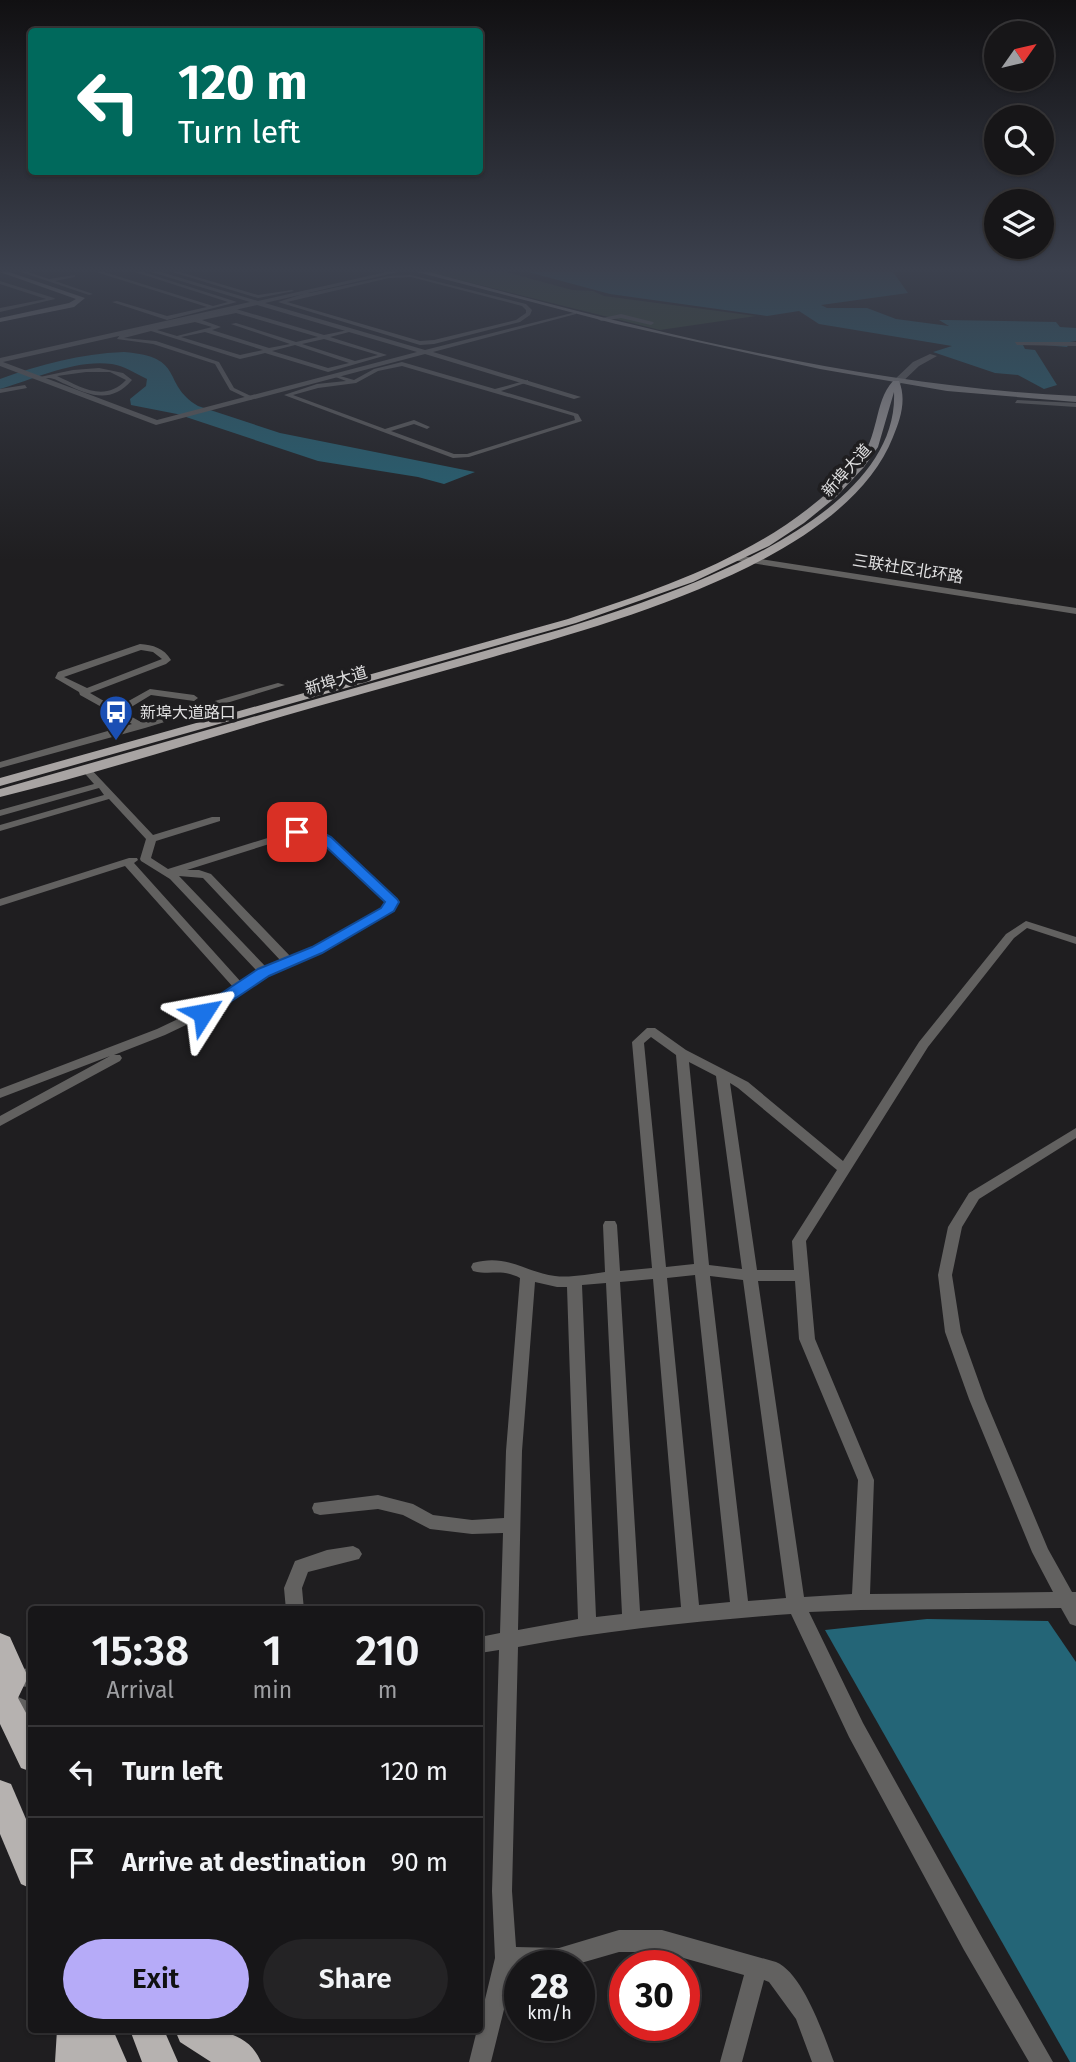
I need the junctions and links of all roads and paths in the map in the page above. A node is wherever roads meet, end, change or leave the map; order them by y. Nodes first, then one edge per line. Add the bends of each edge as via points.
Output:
1 (13, 368) edge
2 (220, 368) edge
3 (364, 368) edge
4 (384, 368) edge
5 (417, 368) edge
6 (480, 368) edge
7 (827, 368) edge
8 (911, 368) edge
9 (51, 376) junction
10 (335, 376) junction
11 (38, 378) junction
12 (354, 382) junction
13 (526, 382) junction
14 (895, 383) junction
15 (25, 387) dead end
16 (0, 391) edge
17 (88, 391) junction
18 (495, 391) junction
19 (78, 393) junction
20 (577, 397) dead end
21 (251, 398) junction
22 (1076, 399) edge
23 (1017, 402) dead end
24 (1076, 405) edge
25 (427, 427) dead end
26 (384, 431) junction
27 (735, 558) junction
28 (755, 559) junction
29 (1076, 611) edge
30 (85, 691) junction
31 (194, 698) dead end
32 (255, 711) junction
33 (116, 712) junction
34 (142, 726) junction
35 (0, 765) edge
36 (85, 768) junction
37 (0, 782) edge
38 (100, 785) junction
39 (0, 793) edge
40 (110, 796) junction
41 (0, 813) edge
42 (216, 819) dead end
43 (0, 828) edge
44 (151, 839) junction
45 (145, 856) junction
46 (127, 862) junction
47 (166, 873) junction
48 (0, 903) edge
49 (1076, 941) edge
50 (289, 962) junction
51 (264, 972) junction
52 (240, 988) junction
53 (161, 1032) junction
54 (682, 1053) junction
55 (722, 1074) junction
56 (0, 1094) edge
57 (0, 1122) edge
58 (1076, 1132) edge
59 (844, 1169) junction
60 (610, 1225) dead end
61 (478, 1267) dead end
62 (702, 1269) junction
63 (659, 1271) junction
64 (528, 1275) junction
65 (802, 1275) junction
66 (750, 1276) junction
67 (613, 1278) junction
68 (574, 1280) junction
69 (320, 1508) dead end
70 (513, 1525) junction
71 (353, 1554) dead end
72 (1071, 1600) edge
73 (861, 1602) junction
74 (796, 1605) junction
75 (295, 1606) edge
76 (740, 1610) junction
77 (691, 1614) junction
78 (1076, 1618) edge
79 (631, 1620) junction
80 (587, 1626) junction
81 (509, 1641) junction
82 (483, 1645) edge
83 (0, 1646) edge
84 (12, 1683) edge
85 (28, 1707) edge
86 (28, 1743) edge
87 (0, 1795) edge
88 (28, 1863) edge
89 (506, 1950) edge
90 (589, 1950) edge
91 (504, 1966) edge
92 (757, 1968) junction
93 (74, 2033) edge
94 (97, 2033) edge
95 (148, 2033) edge
96 (197, 2033) edge
97 (73, 2062) edge
98 (109, 2062) edge
99 (160, 2062) edge
100 (243, 2062) edge
101 (480, 2062) edge
102 (731, 2062) edge
103 (823, 2062) edge
104 (1042, 2062) edge

1 - 11 street
2 - 21 street via 232,390
3 - 10 street
4 - 12 street
5 - 18 street
6 - 13 street
7 - 14 main road
8 - 14 street
9 - 11 street
9 - 17 street
9 - 17 street via 113,370 129,380 116,393 102,396
10 - 12 street
10 - 21 street
11 - 19 street
12 - 26 street via 287,395
13 - 18 street
13 - 20 street
14 - 22 main road
14 - 27 main road, 新埠大道 via 888,390 877,439 856,471 814,510
14 - 28 main road, 新埠大道 via 899,391 894,431 872,470 839,504
15 - 16 street
17 - 19 street
18 - 26 street via 580,419 460,457
19 - 21 street via 156,423
23 - 24 street
25 - 26 street via 414,422
27 - 28 street, 三联社区北环路
27 - 32 main road, 新埠大道 via 593,615
28 - 29 street, 三联社区北环路
28 - 36 main road, 新埠大道 via 611,618
30 - 30 street via 163,662 167,657 140,647 61,674 59,678
30 - 33 street via 88,698
31 - 33 street via 155,689
32 - 34 street via 281,685
32 - 37 main road, 新埠大道
33 - 34 street
34 - 35 street
36 - 38 street
36 - 39 main road, 新埠大道
38 - 40 street
38 - 41 street
40 - 43 street
40 - 44 street
42 - 44 street
44 - 45 street
45 - 46 street
45 - 47 street
46 - 48 street
46 - 52 street
47 - 50 street via 207,876
47 - 50 street via 297,832 312,831 326,839 392,902 387,911
47 - 51 street
49 - 59 street via 1026,924 1010,936 923,1045
50 - 51 street
51 - 52 street
52 - 53 street via 203,1013
53 - 56 street
53 - 57 street
54 - 55 street
54 - 62 street
54 - 63 street via 651,1031 638,1042
55 - 59 street
55 - 66 street
58 - 72 street via 974,1196 955,1227 945,1275 953,1332 977,1399 1036,1541
59 - 65 street via 799,1241
60 - 67 street
61 - 64 street via 509,1266
62 - 63 street
62 - 66 street
62 - 76 street
63 - 67 street
63 - 77 street
64 - 68 street via 557,1282
64 - 70 street
65 - 66 street
65 - 73 street via 807,1339 866,1480
66 - 74 street
67 - 68 street
67 - 79 street
68 - 80 street
69 - 70 street via 378,1502 407,1509 430,1522 472,1528
70 - 81 street
71 - 75 street via 301,1566 293,1588
72 - 73 street
72 - 78 street
73 - 74 street
74 - 76 street
74 - 104 street via 856,1730
76 - 77 street
77 - 79 street
79 - 80 street
80 - 81 street
81 - 82 street
81 - 89 street via 502,1891
83 - 84 highway
84 - 85 street
84 - 86 highway
87 - 88 highway
90 - 92 street via 619,1941 662,1941
91 - 101 street
92 - 102 street
92 - 103 street via 776,1973 804,2012
93 - 97 highway
94 - 98 highway
95 - 99 highway
96 - 100 highway

